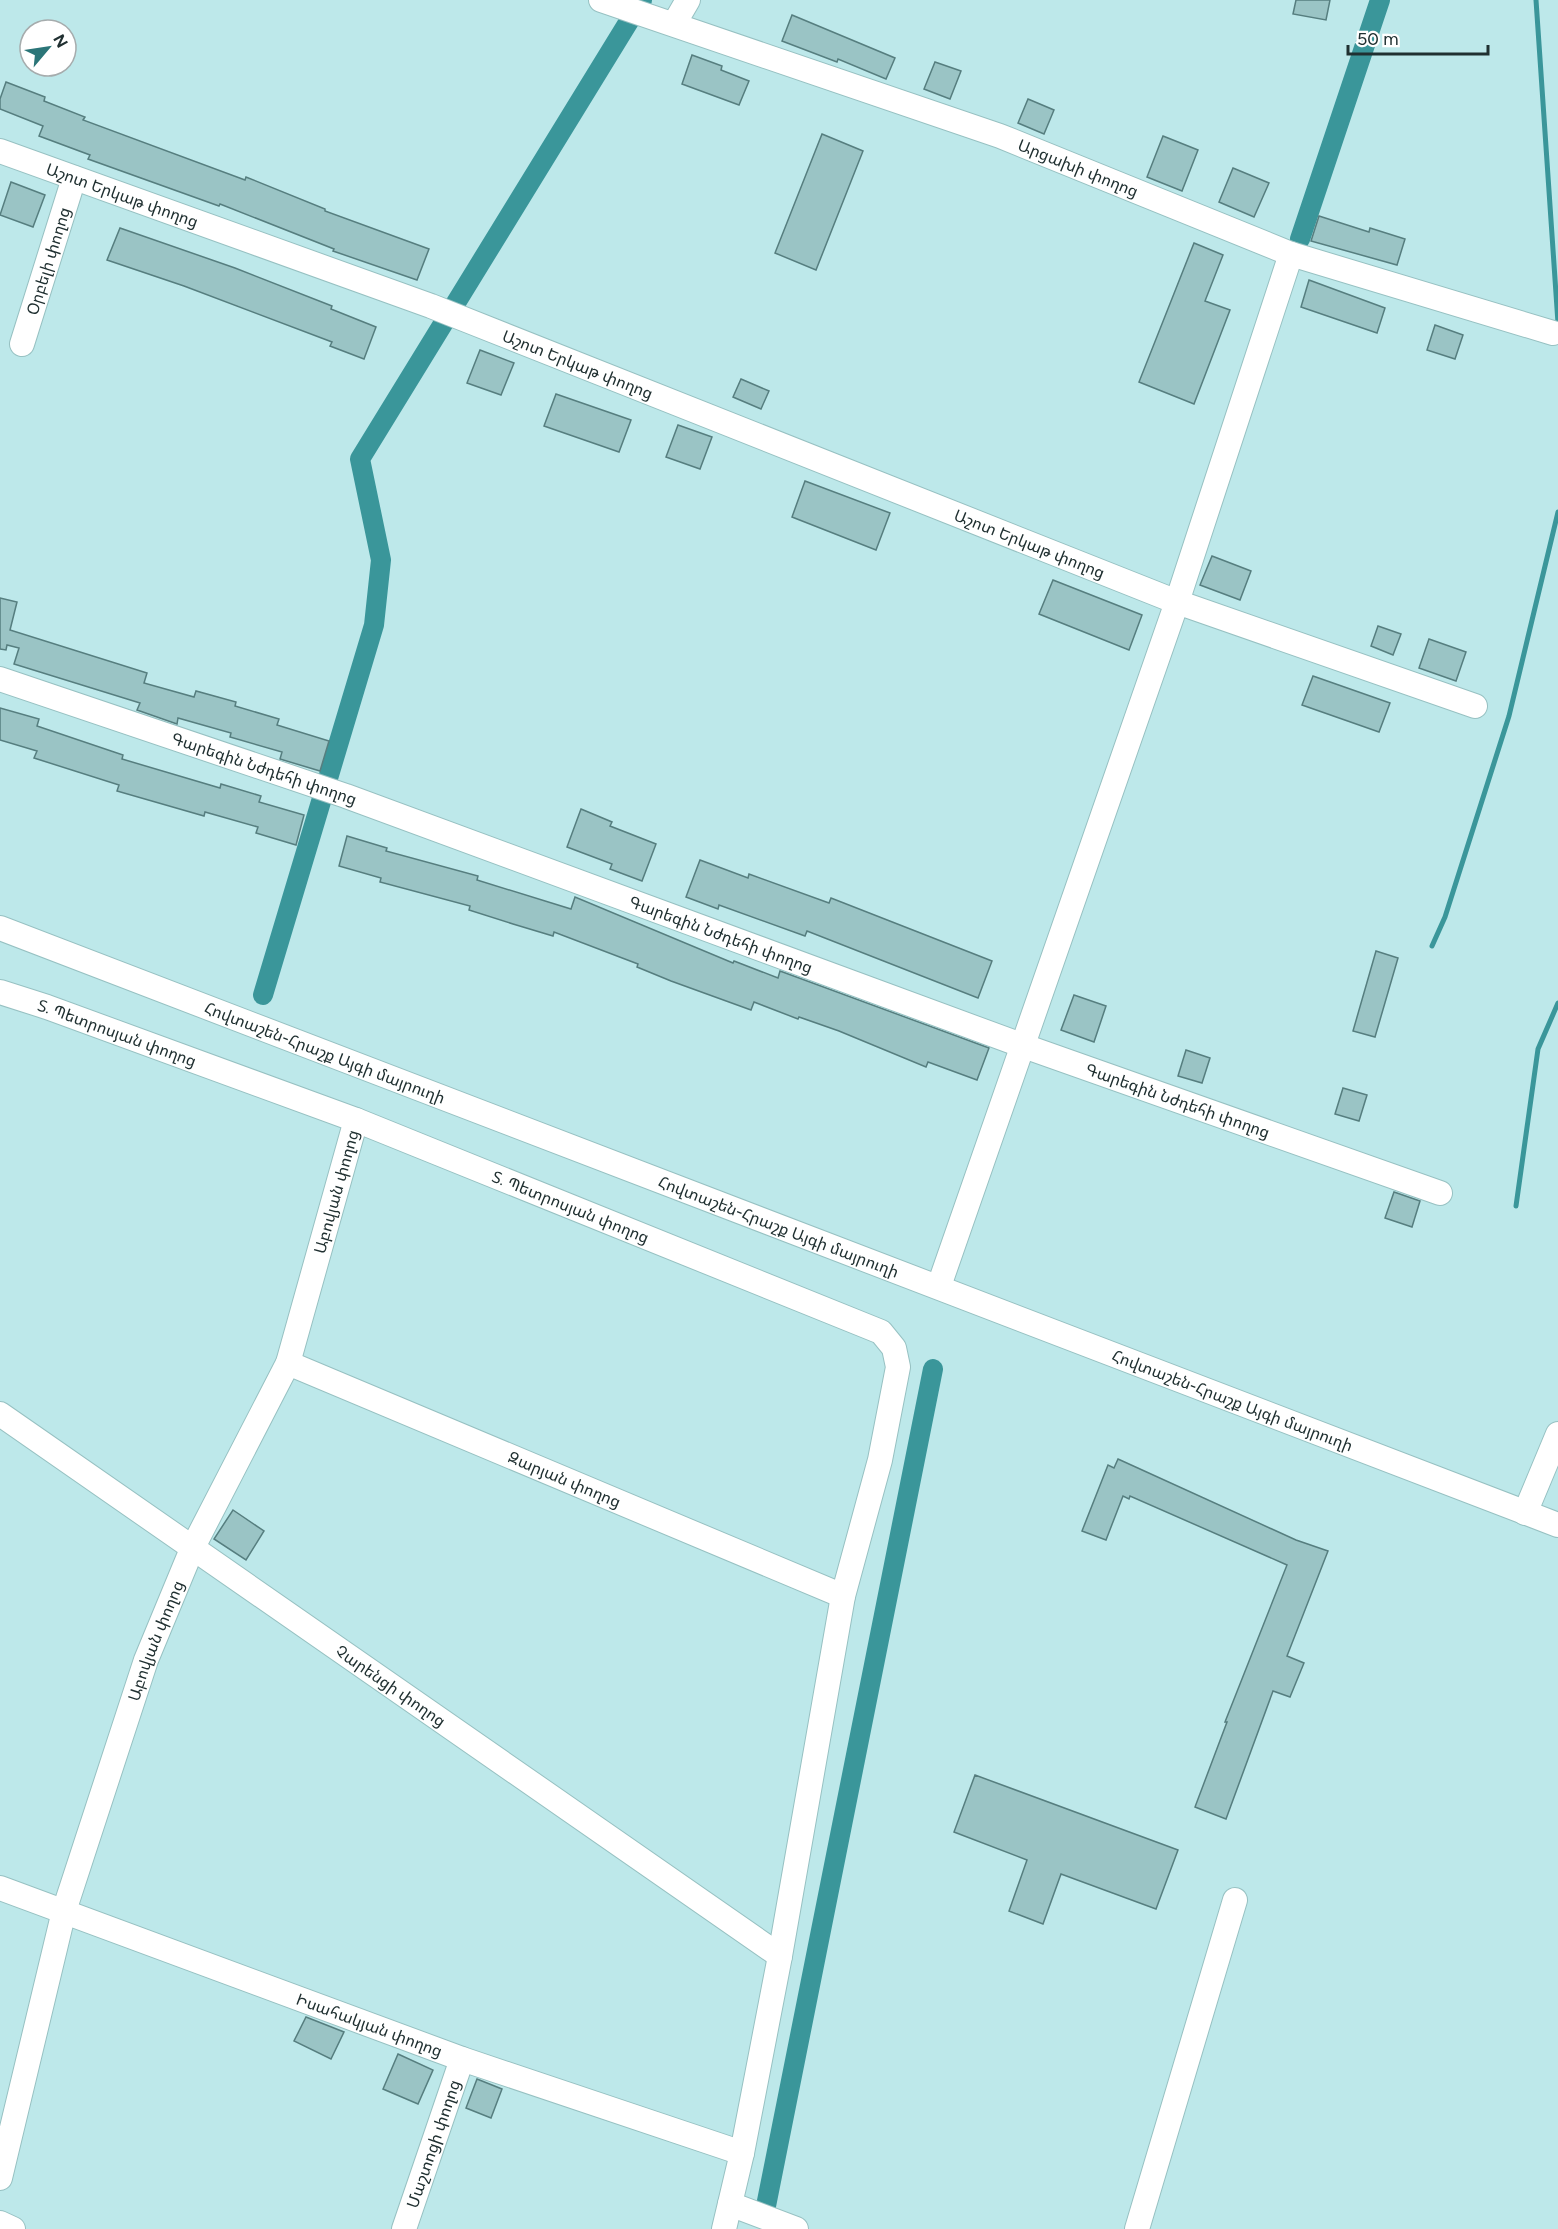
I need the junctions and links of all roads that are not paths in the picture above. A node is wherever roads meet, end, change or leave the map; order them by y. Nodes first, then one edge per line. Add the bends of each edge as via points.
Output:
1 (688, 0) edge
2 (606, 2) edge
3 (674, 24) junction
4 (0, 151) edge
5 (74, 178) junction
6 (1291, 254) junction
7 (1553, 333) dead end
8 (22, 344) dead end
9 (1177, 602) junction
10 (0, 679) edge
11 (1475, 706) dead end
12 (0, 928) edge
13 (0, 992) edge
14 (1021, 1045) junction
15 (356, 1120) junction
16 (1440, 1193) dead end
17 (939, 1286) junction
18 (288, 1363) junction
19 (0, 1414) edge
20 (1558, 1434) edge
21 (1525, 1513) junction
22 (1558, 1525) edge
23 (192, 1549) junction
24 (843, 1596) junction
25 (0, 1888) edge
26 (1234, 1900) dead end
27 (64, 1911) junction
28 (780, 1956) junction
29 (462, 2059) junction
30 (742, 2154) junction
31 (0, 2178) edge
32 (730, 2204) junction
33 (0, 2223) edge
34 (13, 2229) edge
35 (404, 2229) edge
36 (724, 2229) edge
37 (796, 2229) edge
38 (1137, 2229) edge

1 - 3 street
2 - 3 street, Արցախի փողոց
3 - 6 street, Արցախի փողոց via 1000,136
4 - 5 street, Աշոտ Երկաթ փողոց
5 - 8 street, Օրբելի փողոց
5 - 9 street, Աշոտ Երկաթ փողոց via 468,320
6 - 7 street, Արցախի փողոց
6 - 9 street
9 - 11 street
9 - 14 street
10 - 14 street, Գարեգին Նժդեհի փողոց via 346,796
12 - 17 street, Հովտաշեն-Հրաշք Այգի մայրուղի
13 - 15 street, Տ. Պետրոսյան փողոց
14 - 16 street, Գարեգին Նժդեհի փողոց
14 - 17 street
15 - 18 street, Աբովյան փողոց
15 - 24 street, Տ. Պետրոսյան փողոց via 882,1332 894,1348 898,1367 880,1460
17 - 21 street, Հովտաշեն-Հրաշք Այգի մայրուղի
18 - 23 street, Աբովյան փողոց
18 - 24 street, Զարյան փողոց
19 - 23 street, Չարենցի փողոց
20 - 21 street
21 - 22 street, Հովտաշեն-Հրաշք Այգի մայրուղի
23 - 27 street, Աբովյան փողոց via 146,1660
23 - 28 street, Չարենցի փողոց
24 - 28 street, Տ. Պետրոսյան փողոց
25 - 27 street, Իսահակյան փողոց
26 - 38 street
27 - 29 street, Իսահակյան փողոց
27 - 31 street, Աբովյան փողոց
28 - 30 street, Տ. Պետրոսյան փողոց
29 - 30 street, Իսահակյան փողոց
29 - 35 street, Մաշտոցի փողոց
30 - 32 street, Տ. Պետրոսյան փողոց
32 - 36 street, Տ. Պետրոսյան փողոց
32 - 37 street
33 - 34 street

